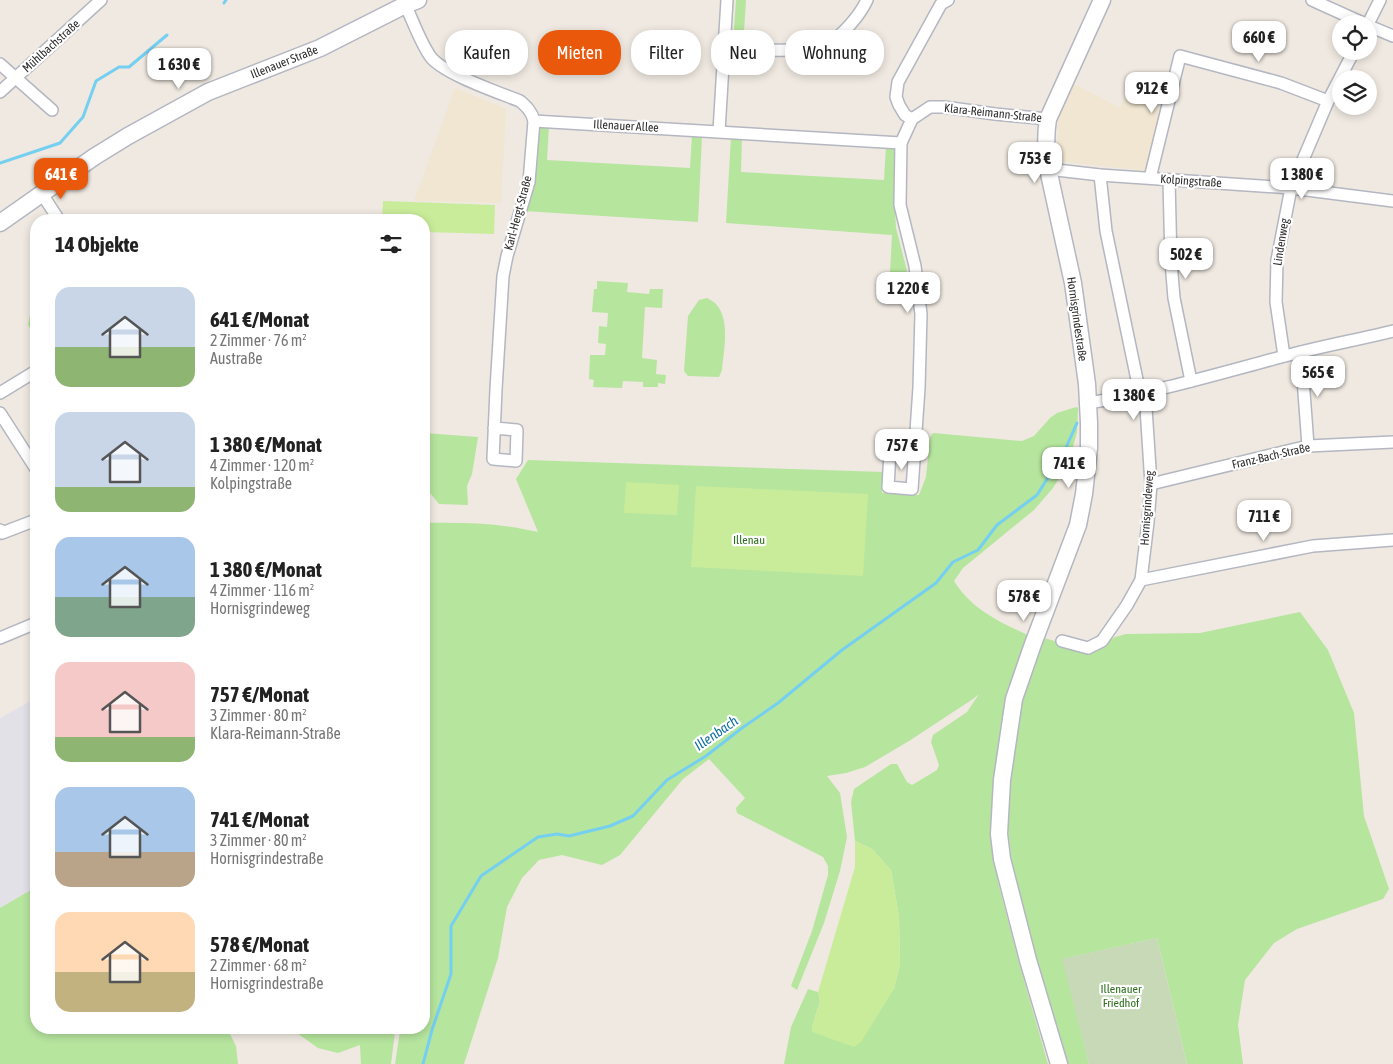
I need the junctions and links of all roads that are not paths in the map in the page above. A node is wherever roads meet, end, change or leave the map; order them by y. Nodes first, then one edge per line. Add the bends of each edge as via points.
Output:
1 (101, 0) edge
2 (727, 0) edge
3 (867, 0) edge
4 (948, 0) edge
5 (1102, 0) edge
6 (1312, 0) edge
7 (1380, 0) edge
8 (409, 2) edge
9 (1346, 15) edge
10 (1372, 15) edge
11 (1377, 29) edge
12 (725, 30) edge
13 (1393, 36) edge
14 (775, 51) edge
15 (1349, 60) edge
16 (0, 64) edge
17 (722, 75) edge
18 (15, 78) junction
19 (0, 92) edge
20 (1328, 101) junction
21 (52, 110) dead end
22 (912, 119) junction
23 (1048, 119) junction
24 (534, 121) junction
25 (719, 132) junction
26 (901, 143) junction
27 (1048, 169) junction
28 (1100, 176) junction
29 (1150, 178) junction
30 (1168, 180) junction
31 (1291, 188) junction
32 (42, 194) junction
33 (1393, 201) edge
34 (55, 214) edge
35 (0, 223) edge
36 (1393, 331) edge
37 (1301, 352) junction
38 (1284, 356) junction
39 (30, 375) edge
40 (1191, 381) junction
41 (0, 393) edge
42 (1140, 394) junction
43 (1088, 403) junction
44 (0, 413) edge
45 (494, 428) dead end
46 (1393, 442) edge
47 (1308, 446) junction
48 (30, 451) edge
49 (914, 454) dead end
50 (1151, 484) junction
51 (30, 522) edge
52 (0, 530) edge
53 (1393, 540) edge
54 (1140, 580) junction
55 (30, 626) edge
56 (0, 638) edge
57 (1062, 641) dead end
58 (1059, 1064) edge

1 - 18 street, Mühlbachstraße
2 - 12 street
3 - 14 street via 855,20 828,43 801,50
4 - 22 street via 941,4 898,82 898,105
5 - 23 main road, Hornisgrindestraße
6 - 9 street
7 - 10 street
8 - 24 street via 431,58 467,80 520,101
8 - 32 main road, Illenauer Straße via 320,48 208,92 128,136
11 - 13 street
15 - 20 street, Lindenweg
16 - 18 street
17 - 25 street
18 - 19 street, Mühlbachstraße
18 - 21 street
20 - 29 street via 1281,83 1180,56
20 - 31 street, Lindenweg
22 - 23 street, Klara-Reimann-Straße via 930,107 944,107
22 - 26 street
23 - 27 main road, Hornisgrindestraße
24 - 25 street, Illenauer Allee
24 - 45 street, Karl-Hergt-Straße via 529,182 503,276
25 - 26 street, Illenauer Allee
26 - 49 street via 900,205 915,266 921,314
27 - 28 street, Kolpingstraße
27 - 43 main road, Hornisgrindestraße via 1073,284
28 - 29 street, Kolpingstraße
28 - 42 street, Hornisgrindeweg via 1106,231
29 - 30 street, Kolpingstraße
30 - 31 street, Kolpingstraße
30 - 40 street via 1174,298
31 - 33 street, Kolpingstraße
31 - 38 street, Lindenweg via 1277,260 1276,302
32 - 34 street
32 - 35 main road, Illenauer Straße
36 - 37 street
37 - 38 street
37 - 47 street
38 - 40 street
39 - 41 street
40 - 42 street
42 - 43 street
42 - 50 street, Hornisgrindeweg via 1146,408
43 - 58 main road, Hornisgrindestraße via 1089,448 1078,525 1014,699 1002,780 1002,859
44 - 48 street
46 - 47 street, Franz-Bach-Straße
47 - 50 street, Franz-Bach-Straße
50 - 54 street, Hornisgrindeweg
51 - 52 street via 2,533
53 - 54 street via 1313,546
54 - 57 street, Hornisgrindeweg via 1102,641 1088,648
55 - 56 street

